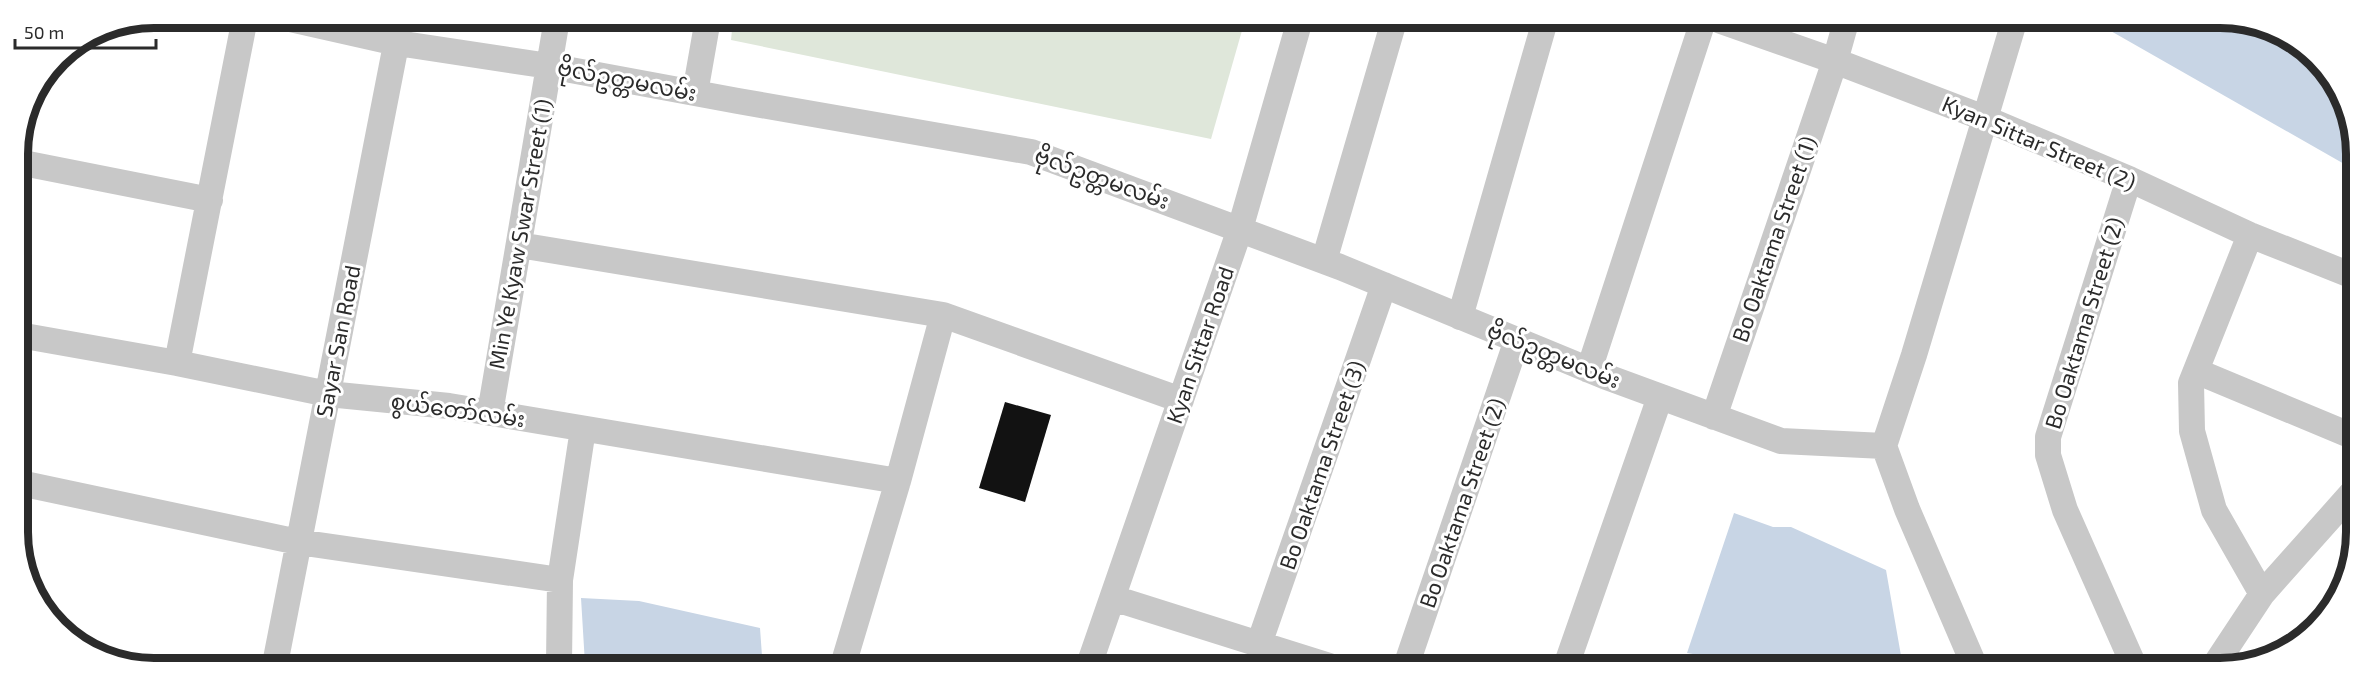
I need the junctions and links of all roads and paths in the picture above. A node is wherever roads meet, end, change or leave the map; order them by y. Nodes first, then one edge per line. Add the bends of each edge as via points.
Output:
1 (1298, 28) edge
2 (1392, 28) edge
3 (1543, 28) edge
4 (1701, 28) edge
5 (1742, 28) edge
6 (1844, 28) edge
7 (2012, 28) edge
8 (243, 29) edge
9 (333, 29) edge
10 (399, 29) edge
11 (555, 29) edge
12 (706, 29) edge
13 (397, 44) junction
14 (1835, 61) junction
15 (549, 66) junction
16 (695, 93) junction
17 (1984, 118) junction
18 (29, 164) edge
19 (2129, 179) junction
20 (210, 200) junction
21 (1240, 229) junction
22 (2250, 235) junction
23 (519, 245) junction
24 (1324, 261) junction
25 (2346, 273) edge
26 (1384, 285) junction
27 (943, 315) junction
28 (1460, 317) junction
29 (29, 337) edge
30 (1517, 340) junction
31 (177, 363) junction
32 (1589, 370) junction
33 (2196, 372) junction
34 (328, 394) junction
35 (1660, 397) junction
36 (1181, 400) junction
37 (490, 413) junction
38 (1714, 417) junction
39 (583, 429) junction
40 (2346, 434) edge
41 (1884, 446) junction
42 (898, 481) junction
43 (28, 485) edge
44 (2346, 500) edge
45 (298, 542) junction
46 (560, 580) junction
47 (2262, 594) junction
48 (1113, 598) junction
49 (1259, 644) junction
50 (1302, 657) edge
51 (1409, 657) edge
52 (1569, 657) edge
53 (1971, 657) edge
54 (2130, 657) edge
55 (2220, 657) edge
56 (276, 658) edge
57 (559, 658) edge
58 (845, 658) edge
59 (1092, 658) edge

1 - 21 street, Kyan Sittar Road
2 - 24 street
3 - 28 street
4 - 32 street
5 - 14 street, Kyan Sittar Street (2)
6 - 14 street, Bo Oaktama Street (1)
7 - 17 street
8 - 20 street
9 - 13 street, ဗိုလ်ဥတ္တမလမ်း
10 - 13 street, Sayar San Road
11 - 15 street, Min Ye Kyaw Swar Street (1)
12 - 16 street
13 - 15 street, ဗိုလ်ဥတ္တမလမ်း
13 - 34 street, Sayar San Road
14 - 17 street, Kyan Sittar Street (2)
14 - 38 street, Bo Oaktama Street (1)
15 - 16 street, ဗိုလ်ဥတ္တမလမ်း
15 - 23 street, Min Ye Kyaw Swar Street (1)
16 - 21 street, ဗိုလ်ဥတ္တမလမ်း via 1031,152
17 - 19 street, Kyan Sittar Street (2)
17 - 41 street
18 - 20 street
19 - 22 street, Kyan Sittar Street (2)
19 - 54 street, Bo Oaktama Street (2) via 2048,437 2048,455 2065,510
20 - 31 street
21 - 24 street, ဗိုလ်ဥတ္တမလမ်း
21 - 36 street, Kyan Sittar Road
22 - 25 street, Kyan Sittar Street (2)
22 - 33 street
23 - 27 street
23 - 37 street, Min Ye Kyaw Swar Street (1)
24 - 26 street, ဗိုလ်ဥတ္တမလမ်း
26 - 28 street, ဗိုလ်ဥတ္တမလမ်း
26 - 49 street, Bo Oaktama Street (3)
27 - 36 street
27 - 42 street
28 - 30 street, ဗိုလ်ဥတ္တမလမ်း
29 - 31 street, စွယ်တော်လမ်း
30 - 32 street, ဗိုလ်ဥတ္တမလမ်း
30 - 51 street, Bo Oaktama Street (2)
31 - 34 street, စွယ်တော်လမ်း
32 - 35 street, ဗိုလ်ဥတ္တမလမ်း
33 - 40 street
33 - 47 street via 2191,383 2192,431 2214,510
34 - 37 street, စွယ်တော်လမ်း
34 - 45 street, Sayar San Road
35 - 38 street, ဗိုလ်ဥတ္တမလမ်း
35 - 52 street
36 - 48 street, Kyan Sittar Road
37 - 39 street, စွယ်တော်လမ်း
38 - 41 street, ဗိုလ်ဥတ္တမလမ်း via 1781,441
39 - 42 street, စွယ်တော်လမ်း
39 - 46 street
41 - 53 street
42 - 58 street
43 - 45 street
44 - 47 street
45 - 46 street
45 - 56 street, Sayar San Road
46 - 57 street
47 - 55 street
48 - 49 street
48 - 59 street, Kyan Sittar Road
49 - 50 street

